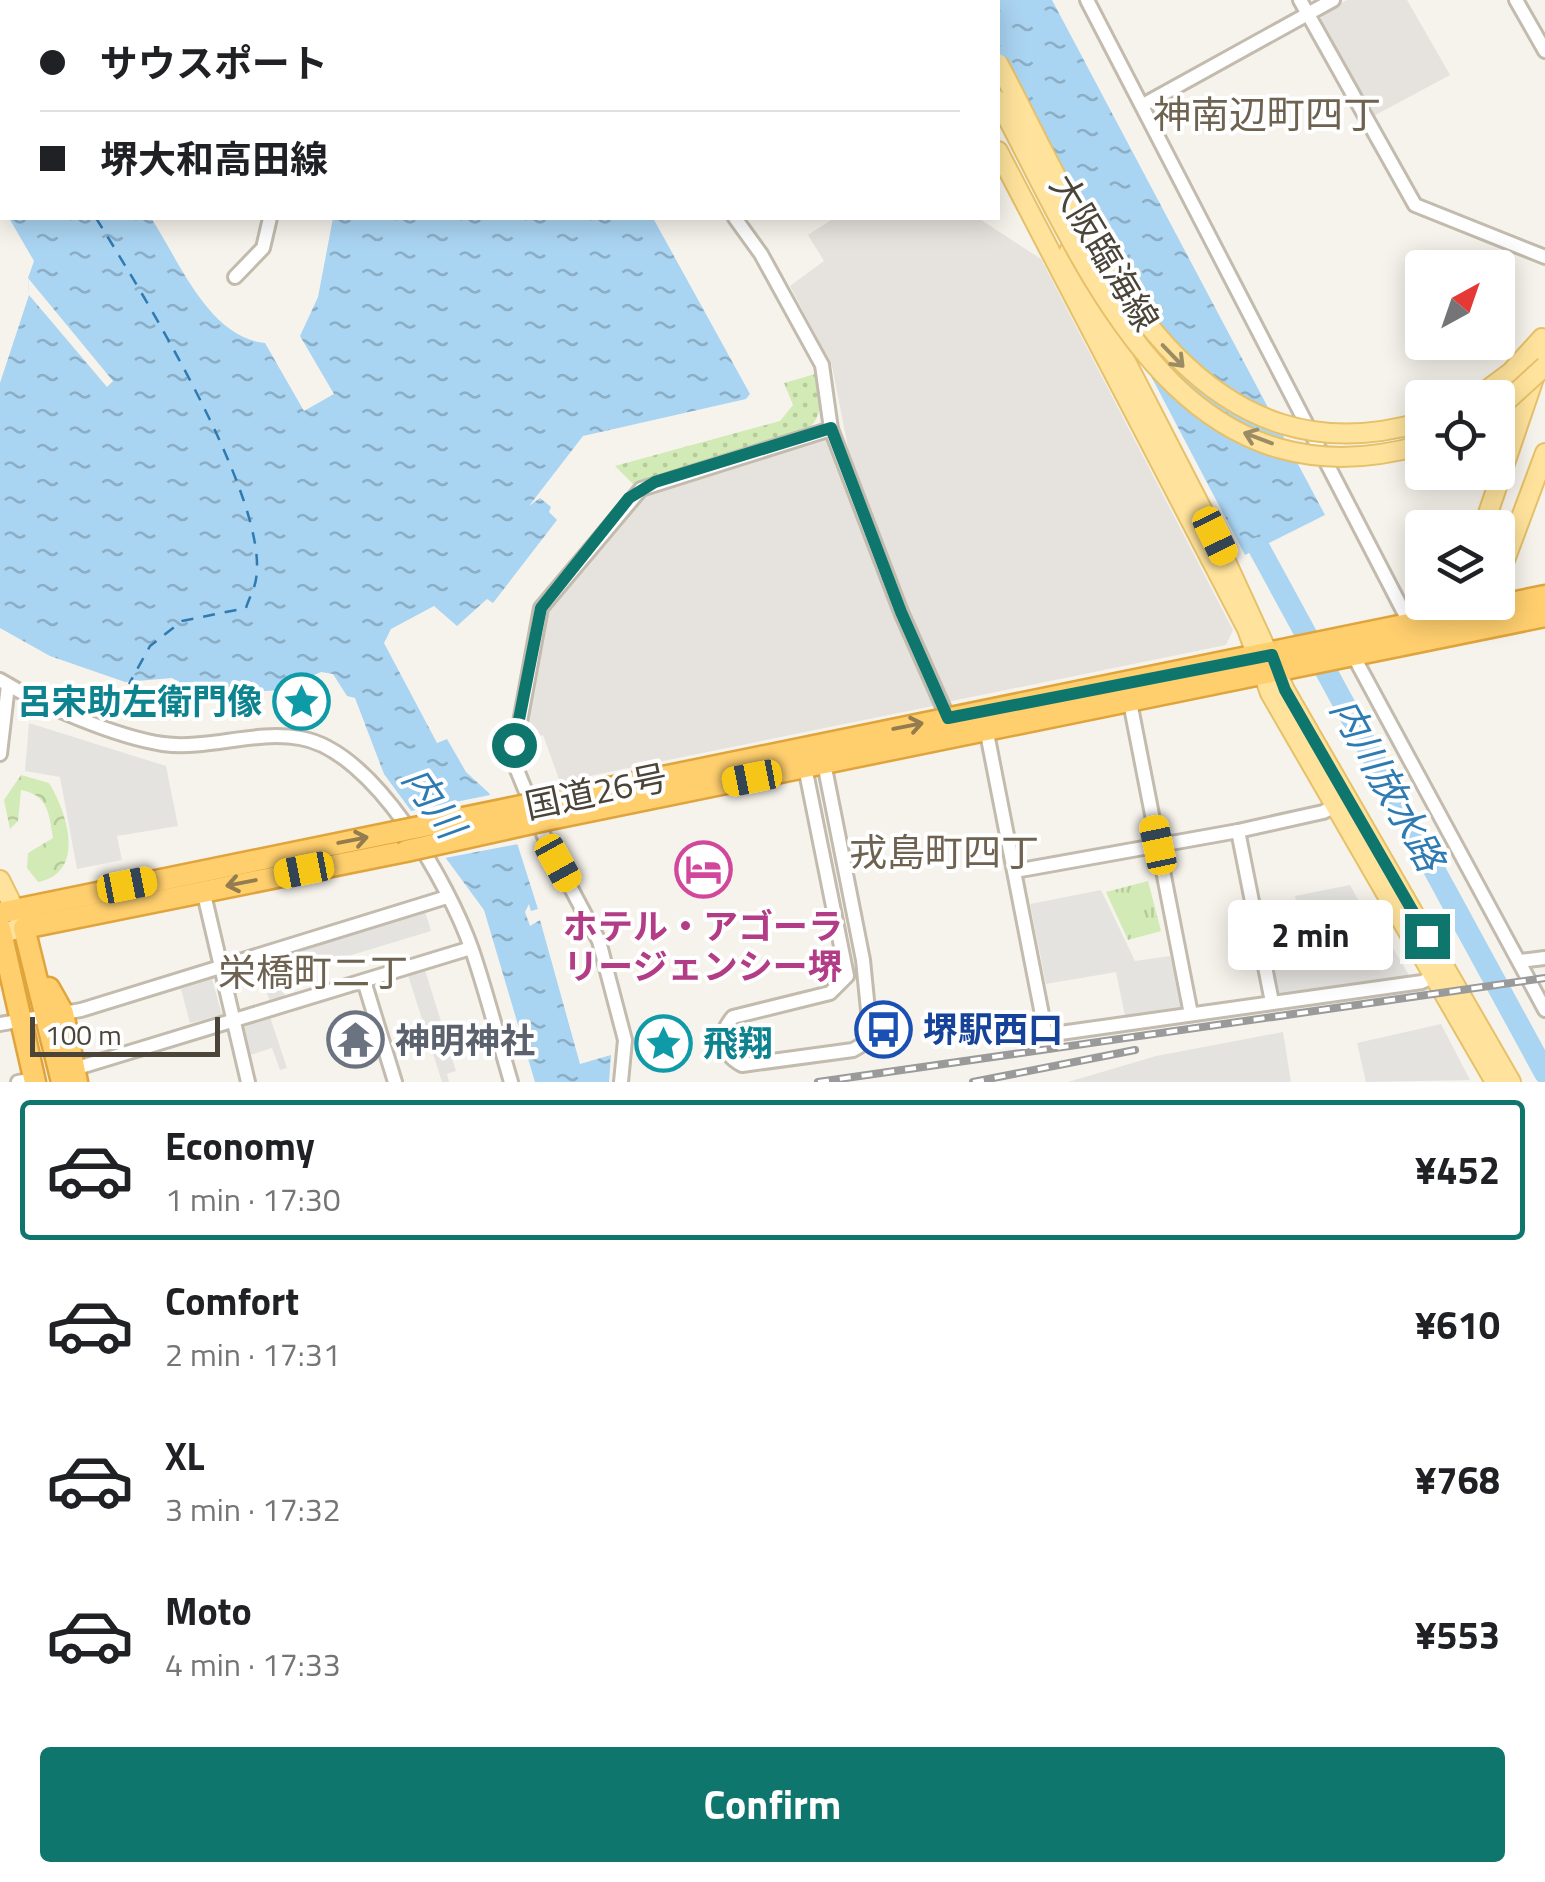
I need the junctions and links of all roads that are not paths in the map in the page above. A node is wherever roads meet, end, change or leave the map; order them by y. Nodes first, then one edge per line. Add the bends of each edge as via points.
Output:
1 (1086, 0) edge
2 (1300, 0) edge
3 (1333, 0) edge
4 (1516, 0) edge
5 (1308, 14) junction
6 (1540, 30) edge
7 (1545, 51) edge
8 (1000, 67) edge
9 (1000, 104) edge
10 (1143, 105) junction
11 (1000, 122) edge
12 (1000, 154) edge
13 (270, 220) edge
14 (736, 220) edge
15 (1545, 257) edge
16 (235, 277) dead end
17 (1545, 335) edge
18 (1545, 346) edge
19 (1545, 366) edge
20 (1500, 380) edge
21 (1515, 393) edge
22 (1405, 425) edge
23 (831, 428) junction
24 (1405, 448) edge
25 (1545, 453) edge
26 (1489, 510) edge
27 (1515, 533) edge
28 (1545, 596) edge
29 (1515, 601) edge
30 (1515, 616) edge
31 (1545, 616) edge
32 (1443, 620) edge
33 (1451, 620) edge
34 (1411, 626) junction
35 (1344, 651) junction
36 (1267, 664) junction
37 (4, 682) edge
38 (1130, 702) junction
39 (948, 718) junction
40 (986, 728) junction
41 (812, 745) junction
42 (0, 754) edge
43 (814, 765) junction
44 (1341, 803) junction
45 (545, 811) junction
46 (1238, 830) junction
47 (1158, 845) junction
48 (1015, 871) junction
49 (0, 880) edge
50 (203, 890) junction
51 (447, 897) junction
52 (7, 924) edge
53 (471, 948) junction
54 (1545, 958) edge
55 (1520, 961) junction
56 (222, 968) junction
57 (1440, 973) junction
58 (364, 981) junction
59 (1272, 1002) junction
60 (1545, 1010) edge
61 (55, 1014) junction
62 (1191, 1014) junction
63 (22, 1019) junction
64 (234, 1020) junction
65 (0, 1024) edge
66 (71, 1078) edge
67 (31, 1081) edge
68 (248, 1082) edge
69 (395, 1082) edge
70 (511, 1082) edge
71 (621, 1082) edge
72 (1495, 1082) edge
73 (1512, 1082) edge

1 - 10 street
2 - 5 street
3 - 5 street
4 - 6 street
5 - 10 street
5 - 15 street via 1415,205
6 - 7 street
8 -> 22 main road, 大阪臨海線, bridge via 1110,274 1192,375 1238,406 1289,425 1367,432
24 -> 9 main road, 大阪臨海線, bridge via 1353,456 1299,450 1245,433 1196,406 1126,334
10 - 34 street
11 - 36 main road via 1201,506
12 - 36 main road
13 - 16 street via 263,248
14 - 23 street via 822,365
17 - 20 main road
18 - 26 main road
19 - 21 main road, bridge
23 - 39 street
23 - 71 street via 641,489 541,608 513,760 599,941 626,1040
25 - 27 main road
28 - 29 highway, 国道26号
30 - 31 highway, 国道26号
32 - 34 highway, 国道26号
33 - 35 highway, 国道26号
34 - 35 highway, 国道26号
35 - 36 highway, 国道26号
35 - 55 street
36 - 38 highway, 国道26号
36 - 39 highway, 国道26号
36 - 44 main road
37 - 42 street
37 - 51 street via 95,723 164,744 281,736 330,747 381,794
38 - 40 highway, 国道26号
38 - 47 street
41 -> 39 highway, 国道26号
40 - 43 highway, 国道26号
40 - 48 street
41 - 43 street
41 - 45 highway, 国道26号
43 - 43 street via 863,960 869,1035 853,1050 749,1067 725,1051 724,1029 733,1017 830,993 846,976
43 - 45 highway, 国道26号
44 - 46 street
44 - 57 main road
45 -> 50 highway, 国道26号, bridge via 406,852
52 -> 45 highway, 国道26号, bridge via 395,832
46 - 47 street
46 - 59 street
47 - 48 street
47 - 62 street
48 - 62 street via 1046,1034
49 - 52 main road
50 - 52 highway, 国道26号
50 - 56 street
51 - 53 street
51 - 56 street
52 - 61 highway via 34,960
52 - 63 highway
53 - 58 street
53 - 70 street
54 - 55 street
55 - 60 street
56 - 61 street
56 - 64 street
57 - 59 street via 1422,982
57 - 72 main road
57 - 73 main road
58 - 64 street
58 - 69 street
59 - 62 street
61 - 63 street
61 - 66 highway
63 - 65 street
63 - 67 highway
64 - 66 street
64 - 68 street

